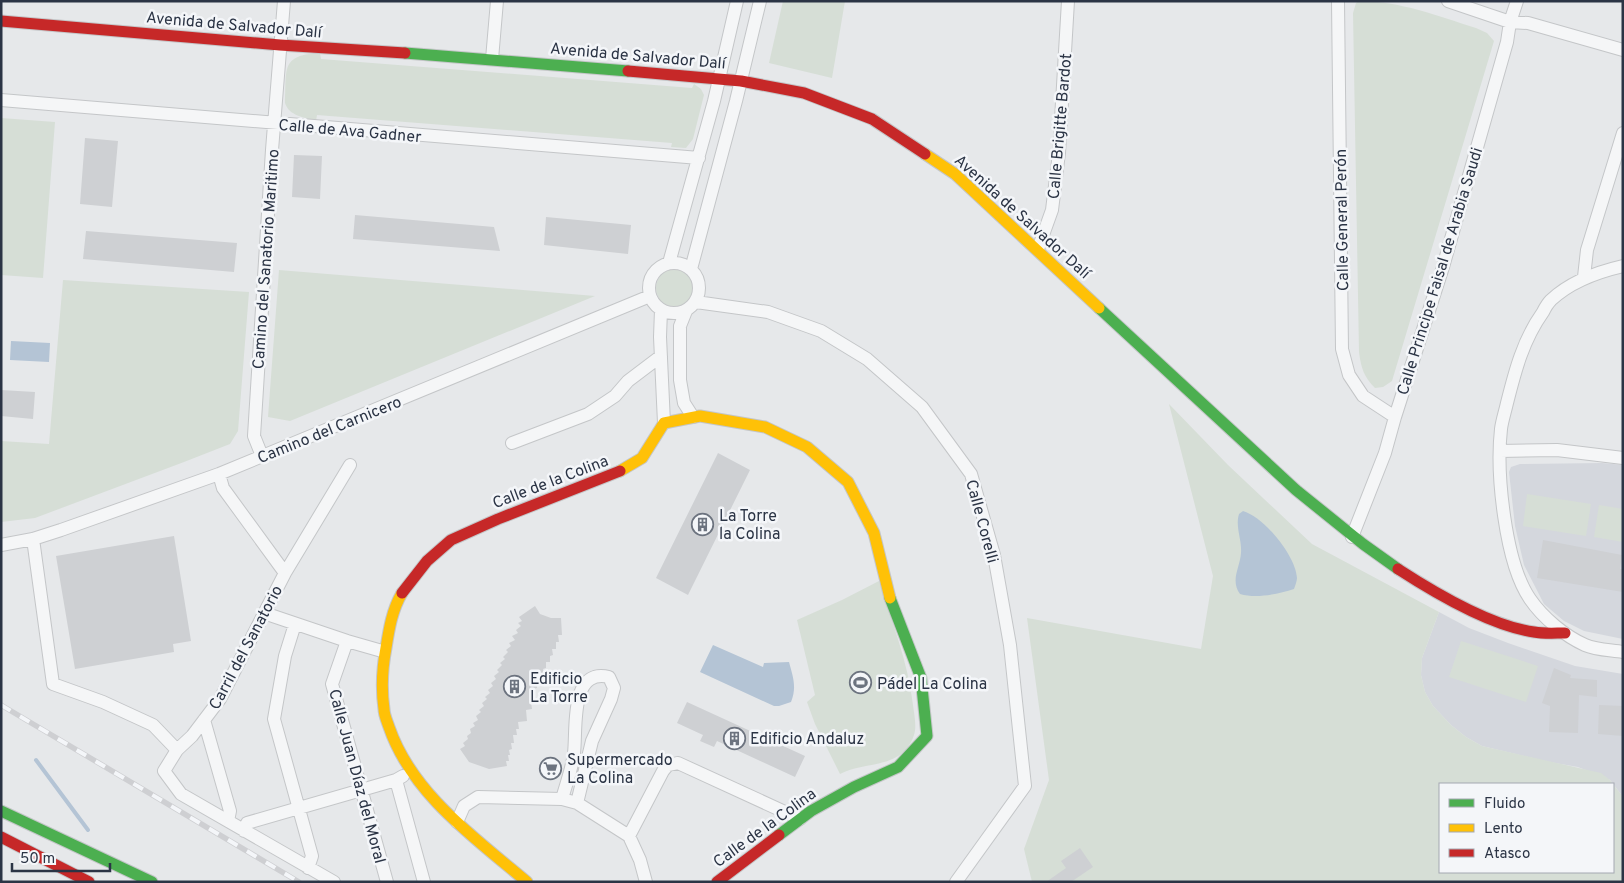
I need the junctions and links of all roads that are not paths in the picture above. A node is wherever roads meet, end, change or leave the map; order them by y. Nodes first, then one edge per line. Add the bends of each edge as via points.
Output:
1 (284, 1) edge
2 (497, 1) edge
3 (737, 1) edge
4 (760, 1) edge
5 (1068, 1) edge
6 (1338, 1) edge
7 (1448, 1) edge
8 (1517, 1) edge
9 (1, 21) edge
10 (1510, 22) junction
11 (280, 45) junction
12 (1623, 50) edge
13 (492, 59) junction
14 (719, 79) junction
15 (741, 81) junction
16 (1, 100) edge
17 (274, 123) junction
18 (1623, 133) edge
19 (699, 158) junction
20 (1038, 249) junction
21 (669, 263) junction
22 (1623, 266) edge
23 (691, 269) junction
24 (1584, 277) junction
25 (650, 296) junction
26 (696, 302) junction
27 (661, 310) junction
28 (686, 311) junction
29 (661, 356) junction
30 (693, 417) junction
31 (1395, 417) junction
32 (664, 422) junction
33 (512, 443) dead end
34 (1500, 452) junction
35 (262, 456) junction
36 (1623, 458) edge
37 (350, 465) dead end
38 (218, 474) junction
39 (1352, 537) junction
40 (33, 538) junction
41 (1, 545) edge
42 (285, 573) junction
43 (264, 613) junction
44 (295, 624) junction
45 (1565, 633) junction
46 (347, 642) junction
47 (382, 651) junction
48 (1623, 652) edge
49 (204, 720) junction
50 (177, 750) junction
51 (410, 772) junction
52 (396, 780) junction
53 (362, 790) junction
54 (562, 799) junction
55 (578, 803) junction
56 (298, 808) junction
57 (1, 810) edge
58 (800, 819) junction
59 (228, 821) junction
60 (457, 822) junction
61 (244, 831) junction
62 (629, 836) junction
63 (1, 838) edge
64 (308, 868) junction
65 (89, 882) edge
66 (152, 882) edge
67 (334, 882) edge
68 (387, 882) edge
69 (424, 882) edge
70 (527, 882) edge
71 (646, 882) edge
72 (717, 882) edge
73 (956, 882) edge

1 - 11 street, Camino del Sanatorio Maritimo
2 - 13 street
3 - 14 street
4 - 15 street
5 - 20 street, Calle Brigitte Bardot via 1059,153 1052,210
6 - 31 street, Calle General Perón via 1342,349 1349,375 1363,396
7 - 10 street
8 - 10 street, Calle Principe Faisal de Arabia Saudi
9 - 11 street, Avenida de Salvador Dalí
10 - 12 street via 1528,23
10 - 31 street, Calle Principe Faisal de Arabia Saudi via 1443,267
11 - 13 street, Avenida de Salvador Dalí
11 - 17 street, Camino del Sanatorio Maritimo
13 - 14 street, Avenida de Salvador Dalí
14 - 15 street, Avenida de Salvador Dalí
14 - 19 street
15 - 20 street, Avenida de Salvador Dalí via 804,94 872,119 955,174
15 - 23 street
16 - 17 street, Calle de Ava Gadner
17 - 19 street, Calle de Ava Gadner
17 - 35 street, Camino del Sanatorio Maritimo via 254,436
18 - 24 street via 1587,250
19 - 21 street
20 - 39 street, Avenida de Salvador Dalí via 1296,490
21 - 23 street
21 - 25 street via 661,266 650,279
22 - 24 street
23 - 26 street via 700,288
24 - 34 street via 1551,300 1533,325 1522,348 1501,429
25 - 27 street
25 - 35 street, Camino del Carnicero
26 - 28 street
26 - 73 street, Calle Corelli via 768,312 821,331 867,359 922,407 971,474 994,555 1010,645 1025,786
27 - 28 street via 678,314
27 - 29 street
28 - 30 street via 680,326 680,380 684,403
29 - 32 street
29 - 33 street via 628,381 615,396 588,414
30 - 32 street, Calle de la Colina
30 - 58 street, Calle de la Colina via 765,427 807,447 848,482 874,532 892,601 921,678 927,736 898,768 854,787
31 - 39 street, Calle Principe Faisal de Arabia Saudi via 1385,453
32 - 47 street, Calle de la Colina via 642,457 614,475 486,523 446,543 422,566 399,597
34 - 36 street via 1557,450
34 - 45 street via 1503,515 1519,580 1540,612
35 - 38 street, Camino del Carnicero
37 - 42 street, Carril del Sanatorio
38 - 40 street, Camino del Carnicero
38 - 42 street, Carril del Sanatorio via 224,488
39 - 45 street, Avenida de Salvador Dalí via 1424,586 1464,608 1507,626 1541,633
40 - 41 street, Camino del Carnicero
40 - 50 street via 53,684 153,725
42 - 43 street, Carril del Sanatorio
43 - 44 street
43 - 49 street, Carril del Sanatorio via 220,699
44 - 46 street
44 - 56 street via 285,656 274,719
45 - 48 street via 1586,645
46 - 47 street
46 - 53 street, Calle Juan Díaz del Moral via 332,684
47 - 51 street, Calle de la Colina via 380,685 386,722
49 - 50 street, Carril del Sanatorio
49 - 59 street via 230,811
50 - 59 street, Carril del Sanatorio via 164,771 181,794
51 - 52 street
51 - 60 street, Calle de la Colina
52 - 53 street
52 - 69 street
53 - 56 street
53 - 68 street, Calle Juan Díaz del Moral
54 - 55 street
54 - 55 street via 574,754 576,710 582,687 587,680 598,675 609,677 614,688 592,741
54 - 60 street via 478,797 464,806
55 - 62 street
56 - 61 street via 247,823
56 - 64 street via 312,856
57 - 66 street
58 - 62 street via 678,763 668,765 663,771
58 - 72 street, Calle de la Colina
59 - 61 street, Carril del Sanatorio
60 - 70 street, Calle de la Colina
61 - 64 street, Carril del Sanatorio
62 - 71 street
63 - 65 street
64 - 67 street, Carril del Sanatorio

